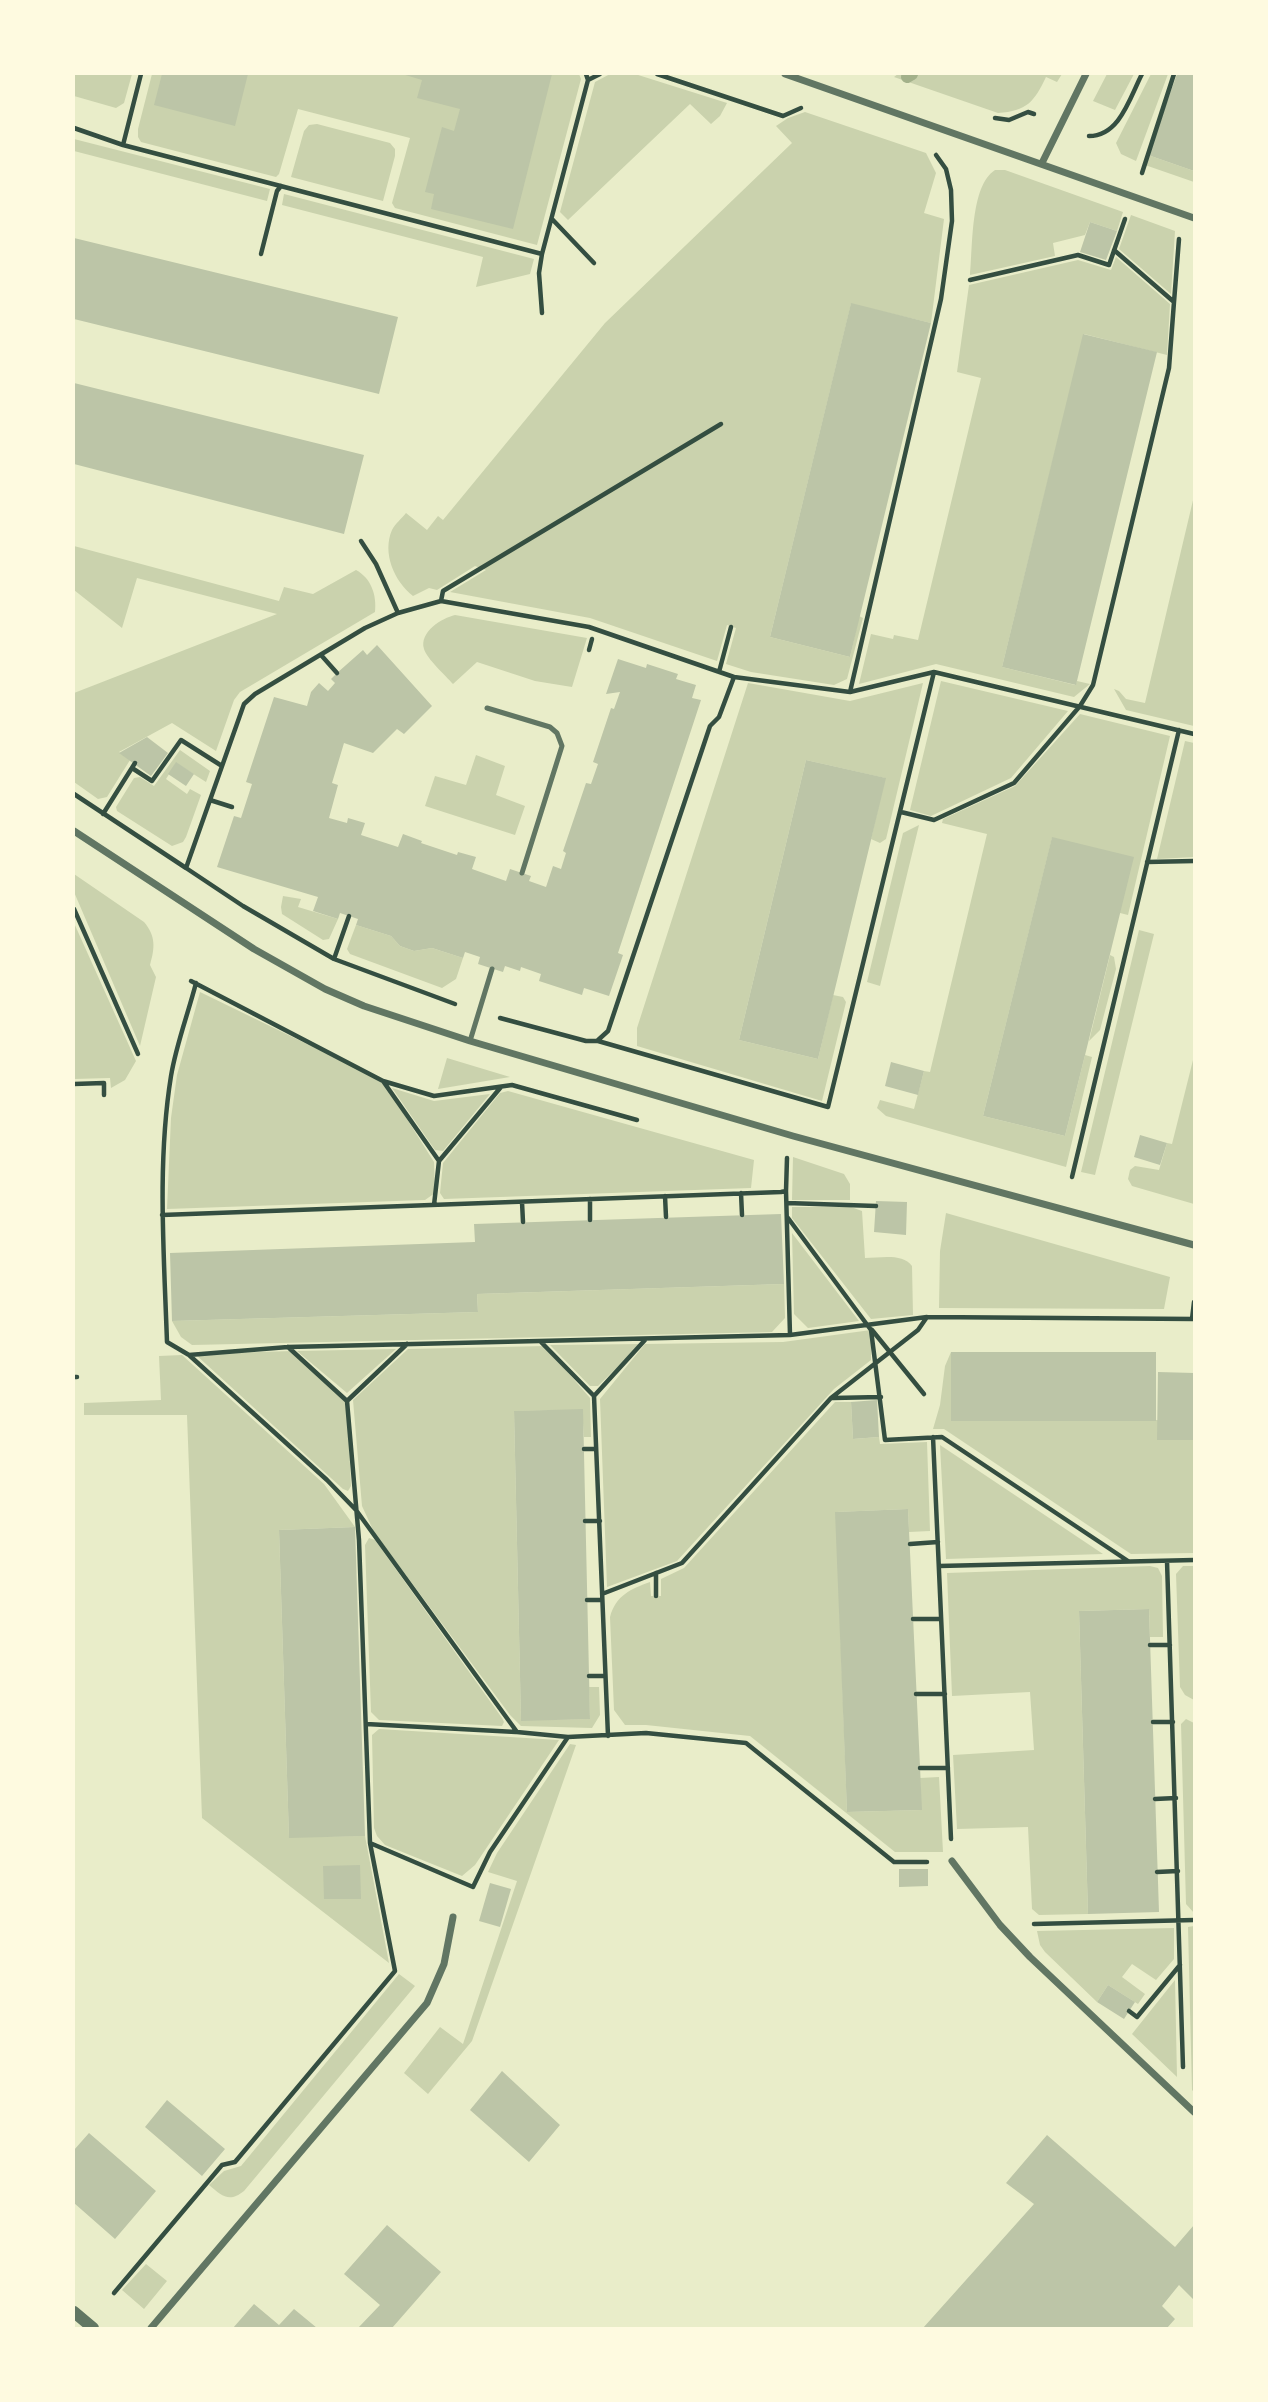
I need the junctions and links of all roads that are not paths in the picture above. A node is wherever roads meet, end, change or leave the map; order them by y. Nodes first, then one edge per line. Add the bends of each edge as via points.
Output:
1 (785, 74) edge
2 (1086, 74) edge
3 (1042, 163) junction
4 (1195, 218) edge
5 (487, 708) dead end
6 (74, 831) edge
7 (522, 873) dead end
8 (492, 969) dead end
9 (470, 1041) junction
10 (1195, 1245) edge
11 (952, 1861) road end
12 (453, 1917) dead end
13 (1195, 2112) edge
14 (74, 2312) edge
15 (93, 2329) edge
16 (151, 2329) edge

1 - 3 street
2 - 3 street
3 - 4 street
5 - 7 lane via 550,727 562,746
6 - 9 street via 290,970 364,1006
8 - 9 lane
9 - 10 street via 793,1136
11 - 13 street via 1030,1957
12 - 16 street via 444,1964 427,2003
14 - 15 street

